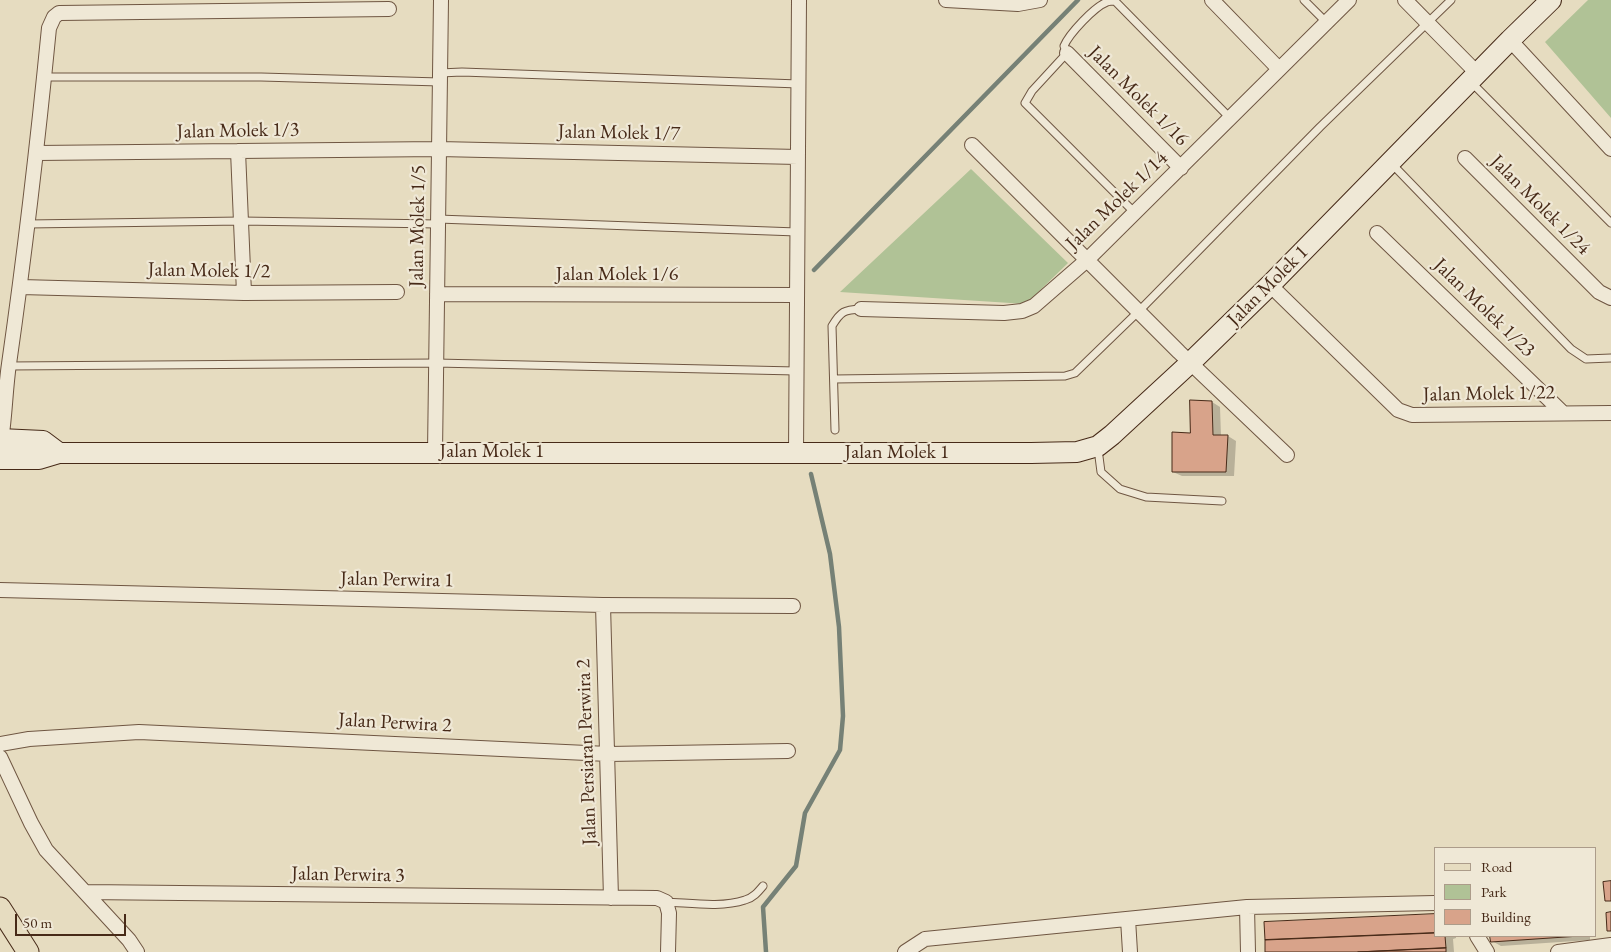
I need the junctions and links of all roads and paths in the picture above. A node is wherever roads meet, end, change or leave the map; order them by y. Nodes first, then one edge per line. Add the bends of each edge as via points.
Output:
1 (441, 0) edge
2 (799, 0) edge
3 (946, 0) edge
4 (1040, 0) edge
5 (1212, 0) edge
6 (1304, 0) edge
7 (1348, 0) edge
8 (1405, 0) edge
9 (1451, 0) edge
10 (1551, 0) edge
11 (389, 9) dead end
12 (1326, 22) junction
13 (1428, 23) junction
14 (1510, 40) junction
15 (1067, 53) junction
16 (1279, 70) junction
17 (44, 76) junction
18 (1474, 77) junction
19 (440, 78) junction
20 (798, 84) junction
21 (1230, 118) junction
22 (972, 145) dead end
23 (439, 149) junction
24 (1611, 149) edge
25 (238, 151) junction
26 (37, 153) junction
27 (798, 157) junction
28 (1465, 158) dead end
29 (1390, 162) junction
30 (1181, 168) junction
31 (1135, 213) junction
32 (438, 221) junction
33 (241, 222) junction
34 (1611, 223) edge
35 (28, 224) junction
36 (797, 232) junction
37 (1377, 233) dead end
38 (1087, 260) junction
39 (1270, 285) junction
40 (21, 287) junction
41 (397, 292) dead end
42 (244, 293) junction
43 (437, 294) junction
44 (797, 296) junction
45 (1611, 298) edge
46 (861, 308) joint
47 (1139, 311) junction
48 (1611, 358) edge
49 (436, 363) junction
50 (1190, 363) junction
51 (8, 366) junction
52 (796, 371) junction
53 (834, 379) junction
54 (1564, 413) junction
55 (1611, 413) edge
56 (835, 430) dead end
57 (0, 446) edge
58 (1098, 446) junction
59 (435, 452) junction
60 (796, 453) junction
61 (1288, 455) dead end
62 (1222, 501) dead end
63 (0, 590) edge
64 (602, 604) junction
65 (793, 606) dead end
66 (0, 744) edge
67 (788, 751) dead end
68 (608, 754) junction
69 (0, 757) edge
70 (763, 886) dead end
71 (85, 892) junction
72 (611, 898) junction
73 (666, 902) junction
74 (1434, 904) edge
75 (1246, 907) junction
76 (0, 908) edge
77 (1128, 919) junction
78 (1478, 937) edge
79 (1593, 941) edge
80 (1611, 945) edge
81 (28, 952) edge
82 (136, 952) edge
83 (668, 952) edge
84 (905, 952) edge
85 (1130, 952) edge
86 (1248, 952) edge
87 (1487, 952) edge
88 (1558, 952) edge

1 - 19 street, Jalan Molek 1/5
2 - 20 street
3 - 4 street via 1018,4
5 - 16 street
6 - 12 lane
7 - 12 street, Jalan Molek 1/14
8 - 13 street
9 - 13 lane
10 - 14 street, Jalan Molek 1
11 - 17 street via 59,13 49,28
12 - 16 street, Jalan Molek 1/14
13 - 18 street
13 - 47 lane
14 - 18 street, Jalan Molek 1
14 - 24 street
15 - 21 lane via 1064,46 1067,38 1096,9 1106,2 1115,1
15 - 30 street, Jalan Molek 1/16
15 - 31 lane via 1025,102
16 - 21 street, Jalan Molek 1/14
17 - 19 lane
17 - 26 street
18 - 29 street, Jalan Molek 1
18 - 34 lane
19 - 20 lane via 462,72
19 - 23 street, Jalan Molek 1/5
20 - 27 street
21 - 30 street, Jalan Molek 1/14
22 - 38 street
23 - 25 street, Jalan Molek 1/3
23 - 27 street, Jalan Molek 1/7
23 - 32 street, Jalan Molek 1/5
25 - 26 street, Jalan Molek 1/3
25 - 33 street
26 - 35 street
27 - 36 street
28 - 45 street, Jalan Molek 1/24 via 1599,292
29 - 39 street, Jalan Molek 1
29 - 48 lane via 1571,348 1586,359
30 - 31 street, Jalan Molek 1/14
31 - 38 street, Jalan Molek 1/14
32 - 33 lane
32 - 36 lane
32 - 43 street, Jalan Molek 1/5
33 - 35 lane
33 - 42 street
35 - 40 street
36 - 44 street
37 - 54 street, Jalan Molek 1/23
38 - 46 street, Jalan Molek 1/14 via 1034,306 1022,311
38 - 47 street
39 - 50 street, Jalan Molek 1
39 - 54 street, Jalan Molek 1/22 via 1398,410 1412,415
40 - 42 street, Jalan Molek 1/2
40 - 51 street
41 - 42 street, Jalan Molek 1/2
43 - 44 street, Jalan Molek 1/6
43 - 49 street, Jalan Molek 1/5
44 - 52 street
46 - 53 lane via 845,310 832,326
47 - 50 street
47 - 53 lane via 1075,372 1065,376
49 - 51 lane
49 - 52 lane
49 - 59 street, Jalan Molek 1/5
50 - 58 street, Jalan Molek 1
50 - 61 street
51 - 57 street
52 - 60 street
53 - 56 lane
54 - 55 street, Jalan Molek 1/22
57 - 59 street, Jalan Molek 1 via 39,459 60,453
58 - 60 street, Jalan Molek 1 via 1077,452
58 - 62 lane via 1101,472 1120,489 1146,497
59 - 60 street, Jalan Molek 1
63 - 64 street, Jalan Perwira 1
64 - 65 street, Jalan Perwira 1
64 - 68 street, Jalan Persiaran Perwira 2
66 - 68 street, Jalan Perwira 2 via 139,732
67 - 68 street, Jalan Perwira 2
68 - 72 street, Jalan Persiaran Perwira 2
69 - 71 street via 46,850
70 - 73 lane via 757,894 736,902
71 - 72 street, Jalan Perwira 3
71 - 82 street
72 - 73 street, Jalan Perwira 3 via 656,898
73 - 83 street via 669,913
74 - 75 street
75 - 77 street
75 - 86 street
76 - 81 main road
77 - 84 street via 925,939
77 - 85 street
78 - 87 street
79 - 80 street
79 - 88 street

